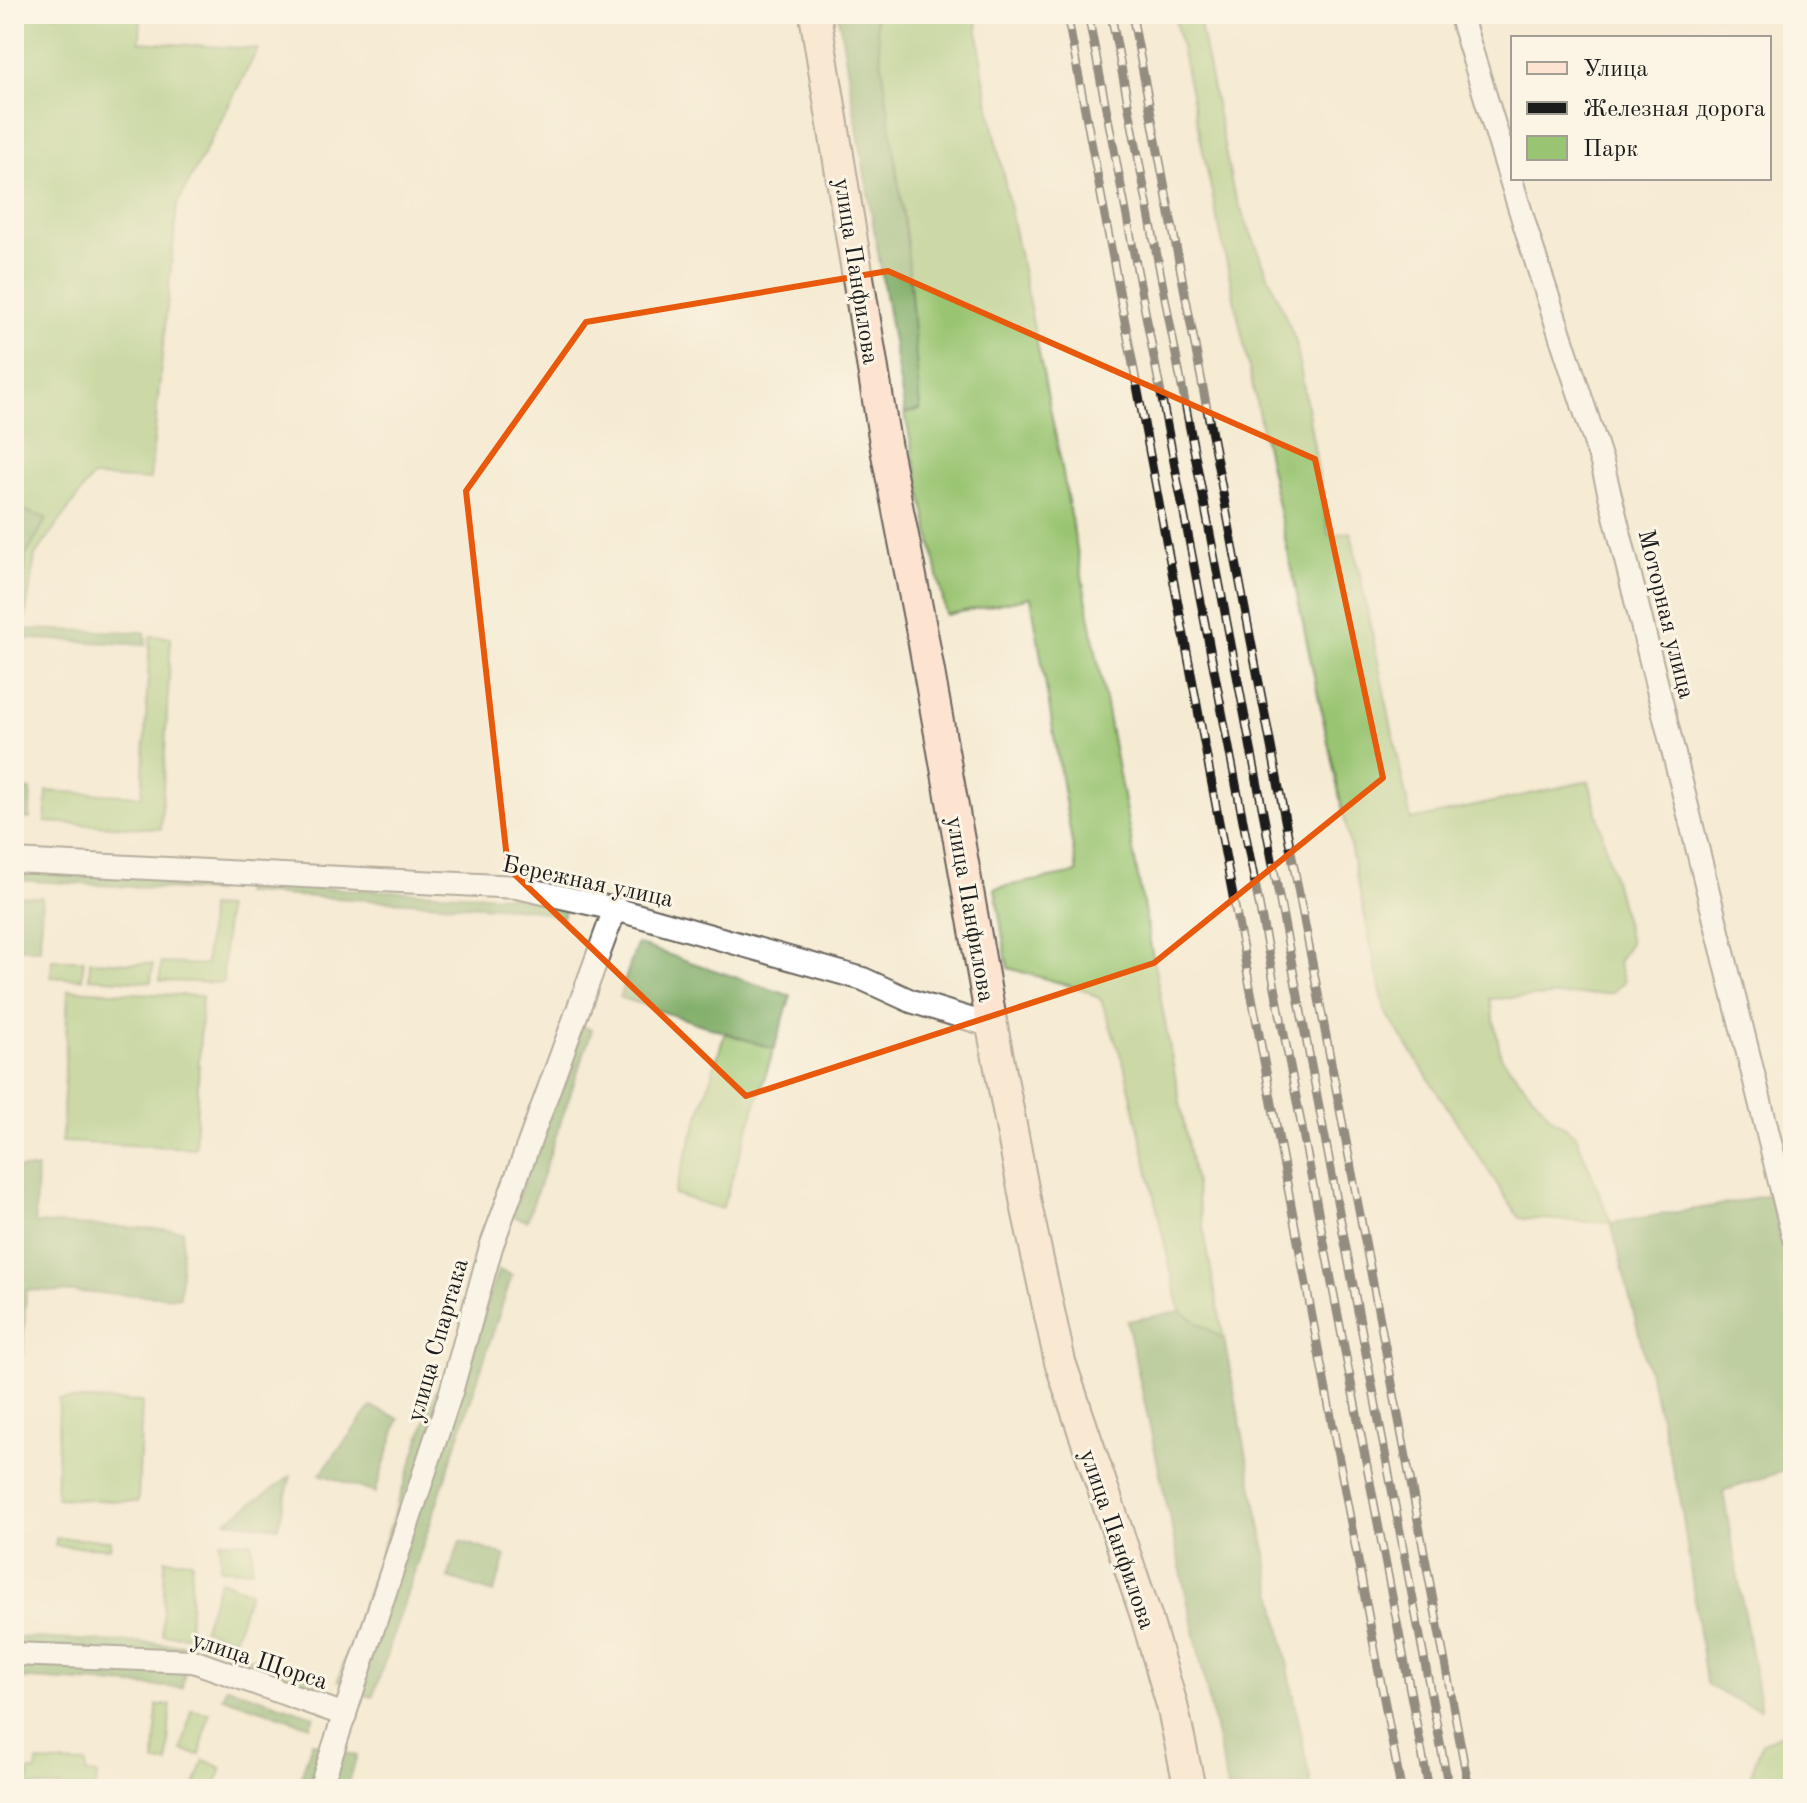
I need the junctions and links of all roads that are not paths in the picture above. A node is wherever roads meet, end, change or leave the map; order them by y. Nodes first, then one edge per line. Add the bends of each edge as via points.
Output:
1 (815, 14) edge
2 (1460, 14) edge
3 (14, 861) edge
4 (615, 909) junction
5 (992, 1026) junction
6 (1793, 1235) edge
7 (14, 1654) edge
8 (345, 1715) junction
9 (320, 1789) edge
10 (1190, 1789) edge

1 - 5 main road, улица Панфилова via 886,449
2 - 6 street, Моторная улица via 1602,463
3 - 4 street, Бережная улица via 517,887
4 - 5 street, Бережная улица via 863,979 911,1001
4 - 8 street, улица Спартака via 491,1247 451,1392
5 - 10 main road, улица Панфилова via 1060,1362 1146,1616
7 - 8 street, улица Щорса via 193,1661
8 - 9 street, улица Спартака

